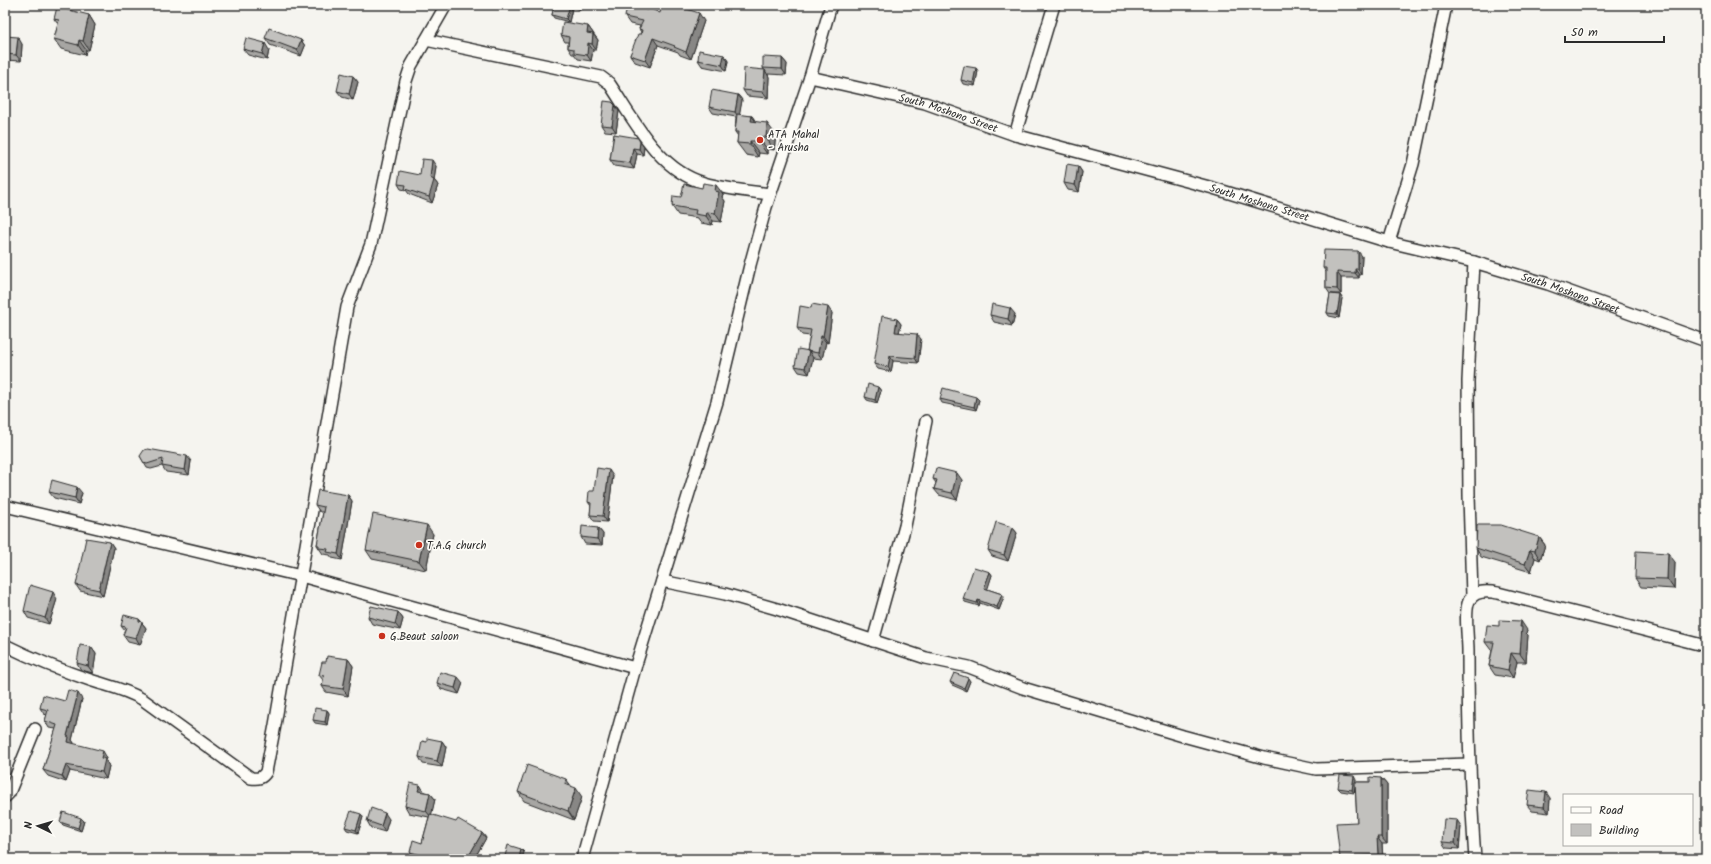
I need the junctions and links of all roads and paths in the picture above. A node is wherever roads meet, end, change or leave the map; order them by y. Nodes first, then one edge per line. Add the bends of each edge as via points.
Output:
1 (446, 5) edge
2 (831, 5) edge
3 (1054, 5) edge
4 (1446, 5) edge
5 (426, 40) junction
6 (810, 77) junction
7 (1014, 135) junction
8 (770, 194) junction
9 (1389, 242) junction
10 (1474, 262) junction
11 (1706, 341) edge
12 (926, 421) dead end
13 (5, 506) edge
14 (301, 576) junction
15 (662, 581) junction
16 (1472, 596) junction
17 (873, 641) junction
18 (5, 645) edge
19 (1706, 646) edge
20 (635, 668) junction
21 (35, 729) dead end
22 (1469, 764) junction
23 (5, 797) edge
24 (582, 859) edge
25 (1475, 859) edge

1 - 5 street
2 - 6 street
3 - 7 street
4 - 9 street via 1413,164
5 - 8 street via 601,77 609,83 655,150 671,166 703,183
5 - 14 street via 406,80 371,244 344,319
6 - 7 street, South Moshono Street via 925,103
6 - 8 street
7 - 9 street, South Moshono Street via 1213,188
8 - 15 street via 717,402
9 - 10 street, South Moshono Street
10 - 11 street, South Moshono Street via 1548,284
10 - 16 street via 1468,381
12 - 17 street via 905,526
13 - 14 street
14 - 18 street via 266,772 261,778 251,778 142,699 123,689 94,681
14 - 20 street
15 - 17 street via 732,596
15 - 20 street
16 - 19 street via 1481,592 1498,593
16 - 22 street via 1467,608
17 - 22 street via 926,658 969,667 1017,686 1264,758 1303,766 1339,769
20 - 24 street
21 - 23 street via 9,793
22 - 25 street

